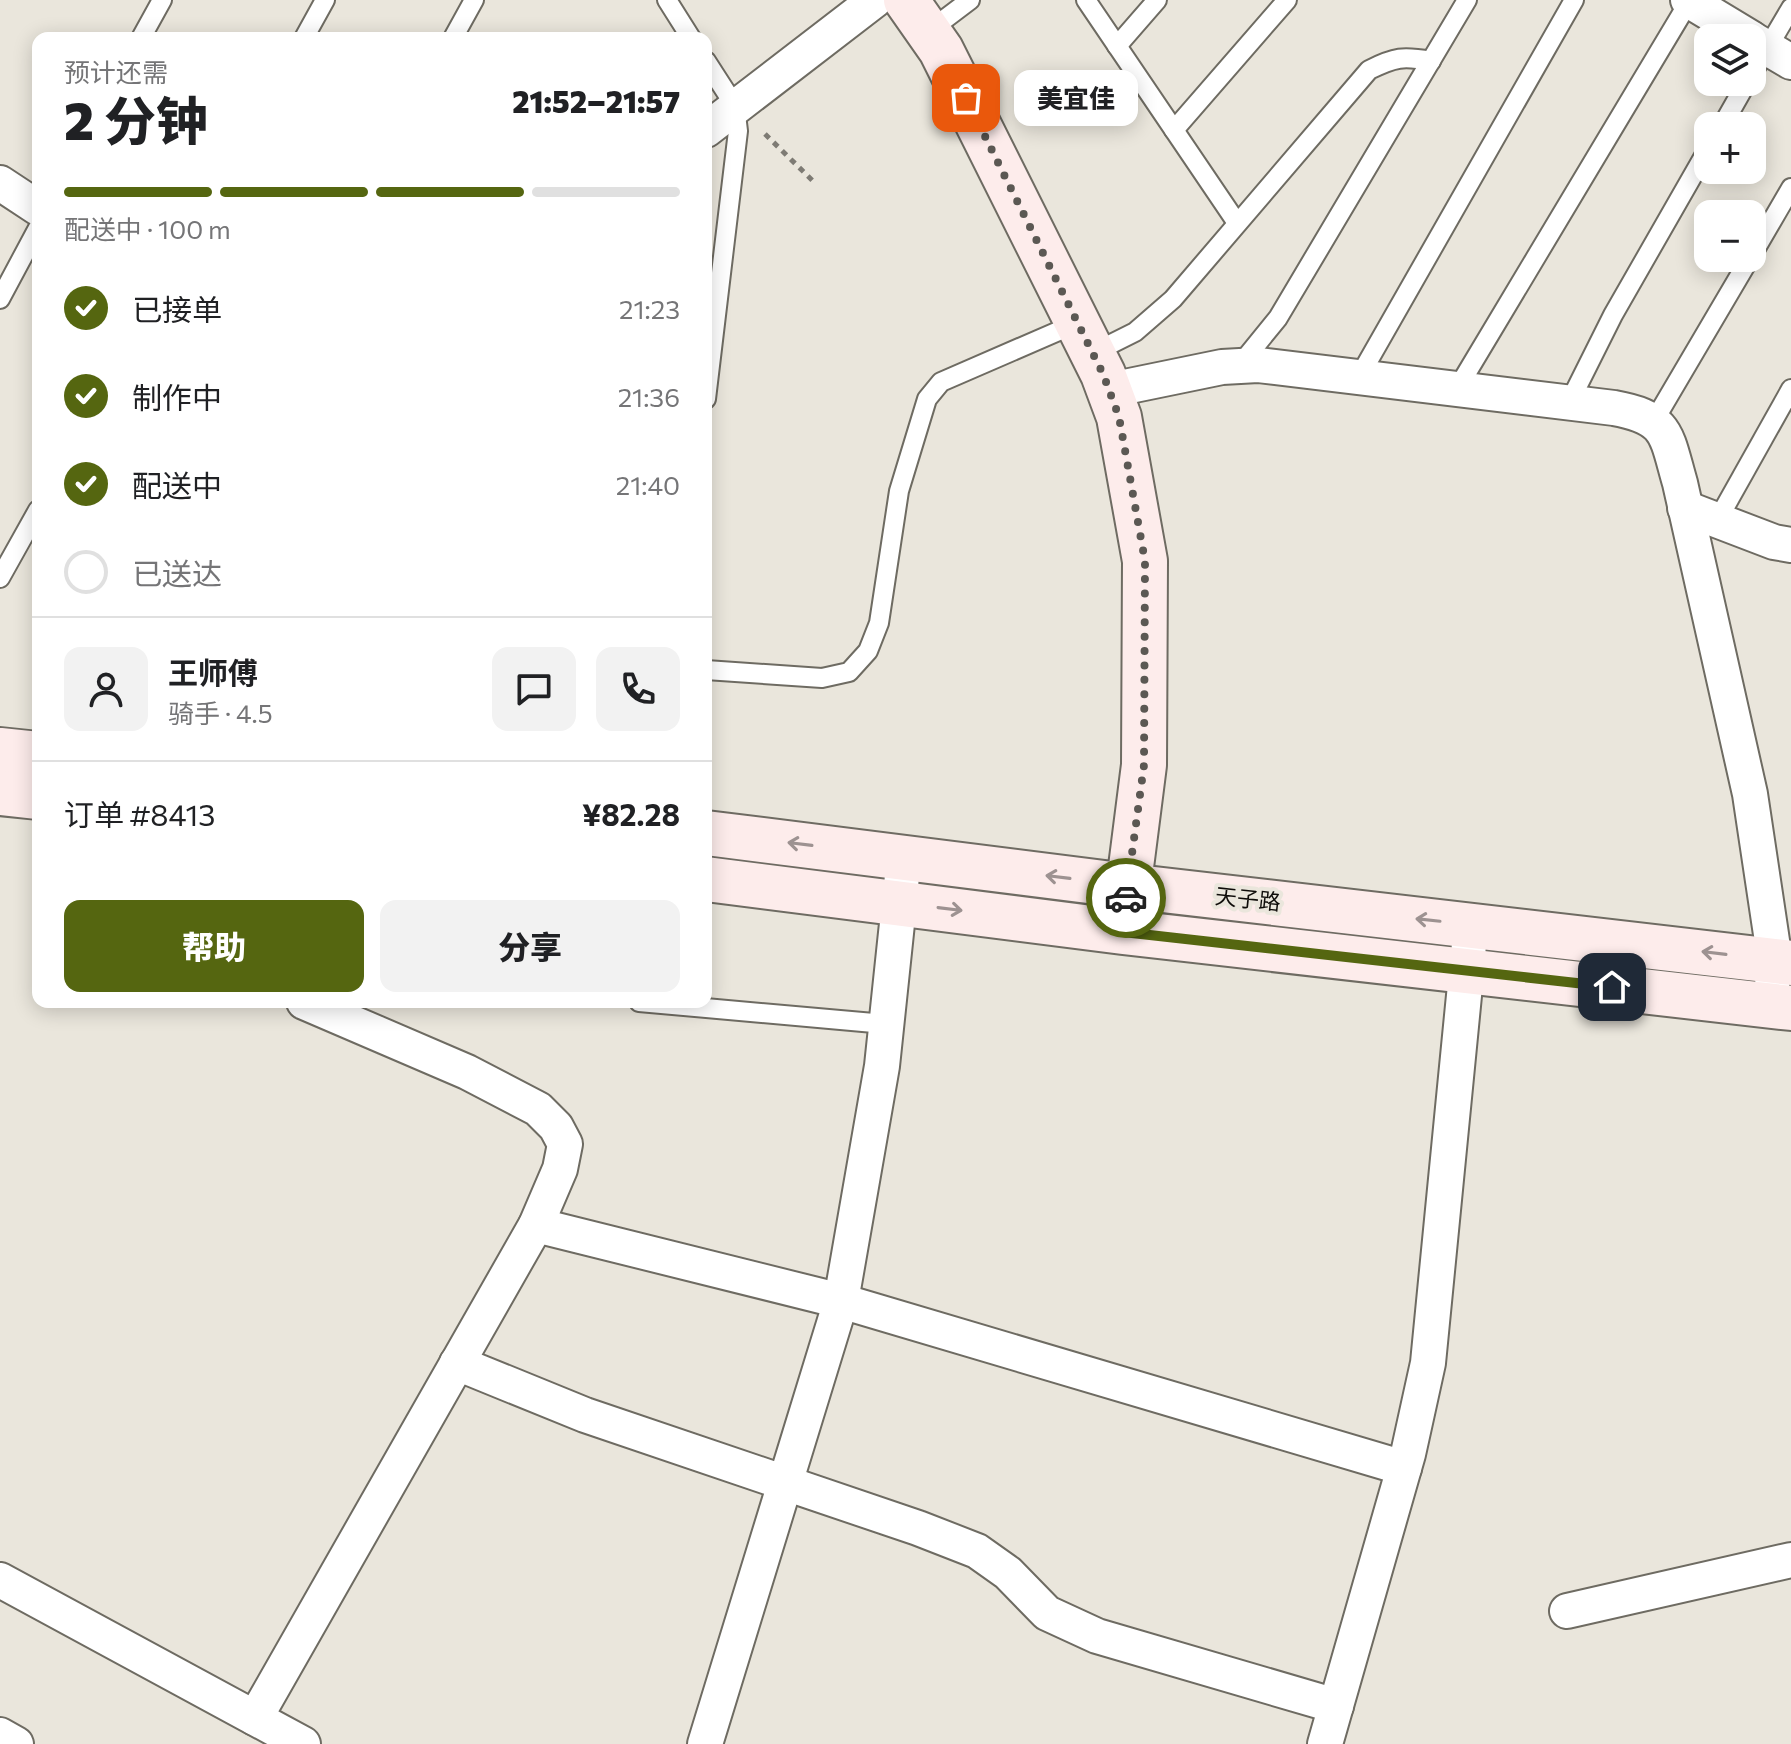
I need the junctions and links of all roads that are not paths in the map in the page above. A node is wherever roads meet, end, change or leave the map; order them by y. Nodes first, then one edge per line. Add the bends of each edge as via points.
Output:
1 (162, 0) edge
2 (325, 0) edge
3 (474, 0) edge
4 (667, 0) edge
5 (875, 0) edge
6 (970, 0) edge
7 (1086, 0) edge
8 (1157, 0) edge
9 (1287, 0) edge
10 (1467, 0) edge
11 (1574, 0) edge
12 (1689, 0) edge
13 (1791, 8) edge
14 (918, 16) edge
15 (1723, 24) edge
16 (144, 32) edge
17 (307, 32) edge
18 (456, 32) edge
19 (687, 32) edge
20 (1117, 46) junction
21 (1766, 47) edge
22 (1431, 61) junction
23 (712, 70) edge
24 (735, 106) junction
25 (712, 125) edge
26 (1174, 130) junction
27 (1694, 173) edge
28 (0, 183) edge
29 (1791, 188) edge
30 (32, 204) edge
31 (1237, 223) junction
32 (1766, 230) edge
33 (32, 239) edge
34 (1742, 272) edge
35 (0, 299) edge
36 (712, 349) edge
37 (1093, 355) junction
38 (1239, 366) junction
39 (1359, 377) junction
40 (1457, 389) junction
41 (1791, 389) edge
42 (1569, 403) junction
43 (1654, 421) junction
44 (1685, 508) junction
45 (32, 521) edge
46 (1717, 521) junction
47 (1791, 545) edge
48 (0, 578) edge
49 (712, 670) edge
50 (0, 750) edge
51 (32, 753) edge
52 (0, 793) edge
53 (32, 796) edge
54 (712, 834) edge
55 (904, 857) junction
56 (712, 880) edge
57 (1128, 886) junction
58 (897, 903) junction
59 (1471, 924) junction
60 (1123, 932) junction
61 (1783, 962) edge
62 (1468, 971) junction
63 (1781, 1007) edge
64 (318, 1008) edge
65 (706, 1008) edge
66 (885, 1024) junction
67 (536, 1225) junction
68 (841, 1301) junction
69 (457, 1363) junction
70 (1404, 1468) junction
71 (784, 1482) junction
72 (1791, 1560) edge
73 (0, 1580) edge
74 (1567, 1611) dead end
75 (1336, 1706) junction
76 (255, 1718) junction
77 (0, 1735) edge
78 (16, 1744) edge
79 (303, 1744) edge
80 (705, 1744) edge
81 (1325, 1744) edge

1 - 16 lane
2 - 17 lane
3 - 18 lane
4 - 19 lane
5 - 24 street
6 - 14 lane
7 - 20 lane
8 - 20 lane
9 - 26 lane
10 - 22 lane
11 - 39 lane
12 - 15 street
12 - 40 lane
13 - 21 lane
14 - 37 street via 941,50
20 - 26 lane
22 - 31 lane via 1394,57 1369,70
22 - 38 lane via 1278,318
23 - 24 lane
24 - 25 street
24 - 36 lane via 738,131
26 - 31 lane
27 - 42 lane
28 - 30 street
29 - 32 lane
31 - 37 lane via 1173,299 1135,332
33 - 35 lane
34 - 43 lane
37 - 38 street
37 - 49 lane via 941,382 927,399 899,491 879,623 868,651 849,672 822,678
37 - 57 street via 1119,417 1145,561 1144,765
38 - 39 street
39 - 40 street
40 - 42 street
41 - 46 lane
42 - 43 street via 1630,411
43 - 44 street via 1667,439
44 - 46 street
44 - 61 street
45 - 48 lane
46 - 47 street
50 - 51 street
52 - 53 street
55 -> 54 street, 天子路
57 -> 55 street, 天子路
55 - 58 street
56 - 58 street, 天子路
59 -> 57 street, 天子路
57 - 60 street
58 -> 60 street, 天子路
58 - 66 street
61 -> 59 street, 天子路
59 - 62 street
60 - 62 street, 天子路
61 - 63 street
62 - 63 street, 天子路
62 - 70 street via 1428,1363
64 - 67 street via 467,1072 538,1109 565,1144
65 - 66 lane
66 - 68 street
67 - 68 street
67 - 69 street
68 - 70 street
68 - 71 street
69 - 71 street via 540,1398
69 - 76 street
70 - 75 street
71 - 75 street via 977,1551 1008,1573 1047,1613 1097,1636
71 - 80 street
72 - 74 street
73 - 76 street
75 - 81 street
76 - 79 street
77 - 78 street

